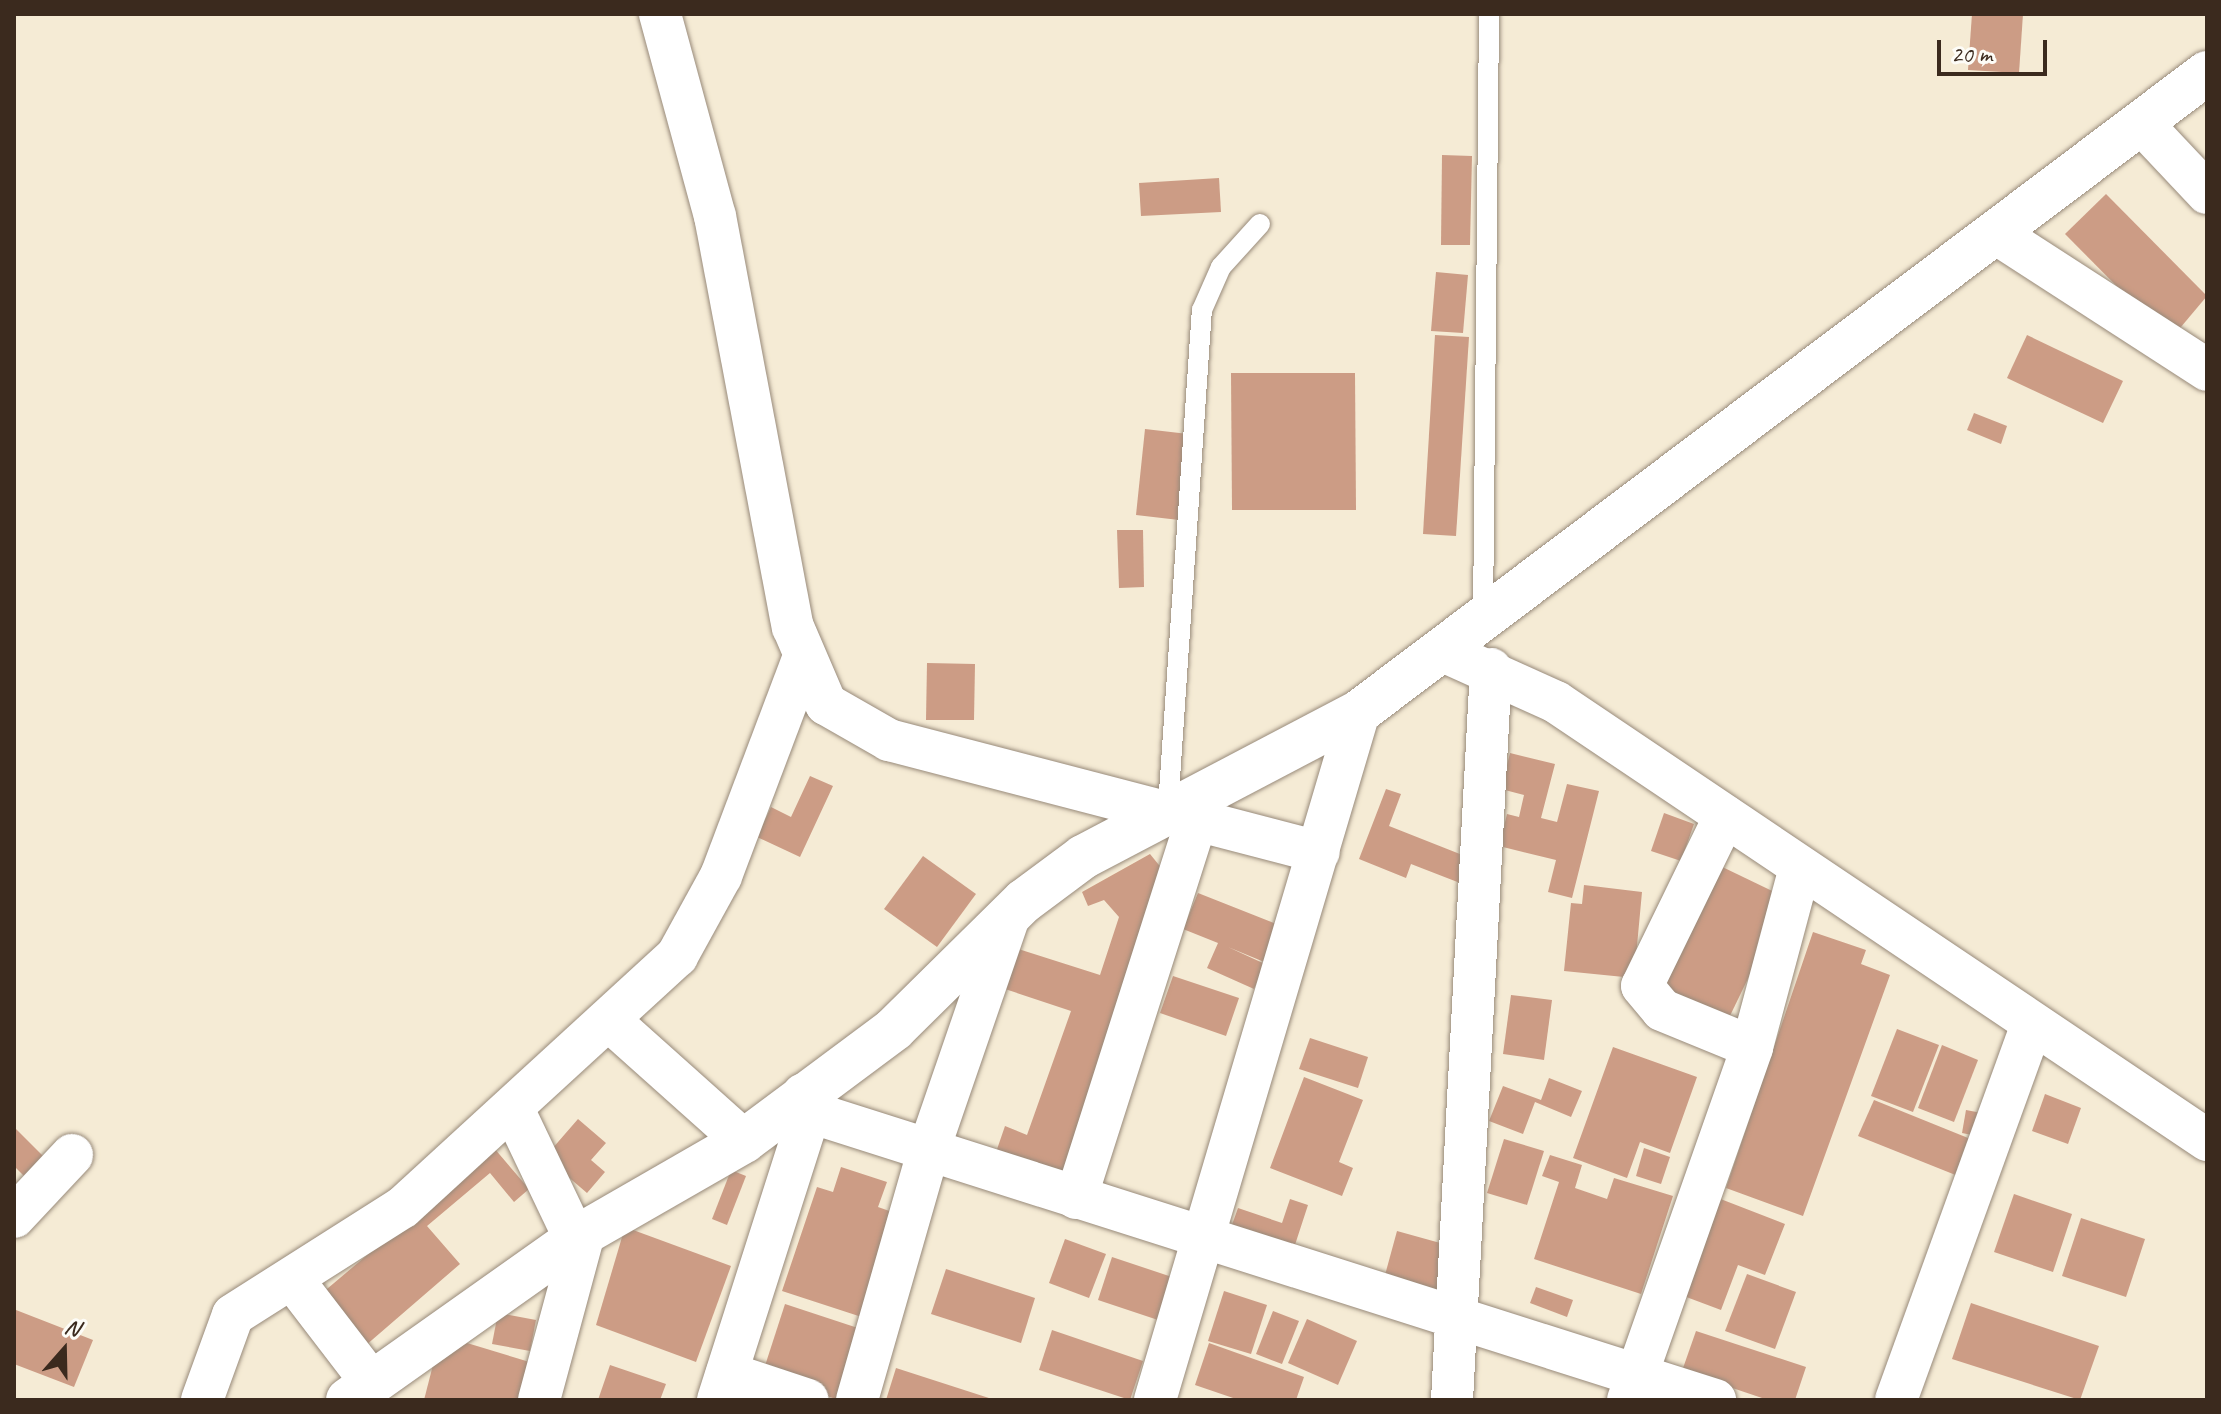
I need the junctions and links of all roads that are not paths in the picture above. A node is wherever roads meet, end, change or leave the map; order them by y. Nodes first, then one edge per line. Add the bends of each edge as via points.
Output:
1 (660, 14) edge
2 (1489, 14) edge
3 (2207, 73) edge
4 (2142, 124) junction
5 (2207, 193) edge
6 (1260, 224) dead end
7 (1997, 234) junction
8 (2202, 361) edge
9 (1483, 621) junction
10 (1443, 651) junction
11 (803, 659) junction
12 (1491, 669) junction
13 (1359, 712) junction
14 (1183, 812) junction
15 (1725, 816) junction
16 (1319, 852) junction
17 (1800, 868) junction
18 (1009, 917) junction
19 (611, 1022) junction
20 (2032, 1025) junction
21 (1752, 1047) junction
22 (806, 1103) junction
23 (513, 1109) junction
24 (2207, 1140) edge
25 (744, 1141) junction
26 (929, 1149) junction
27 (72, 1155) dead end
28 (1076, 1198) junction
29 (14, 1217) edge
30 (581, 1238) junction
31 (1205, 1241) junction
32 (293, 1280) junction
33 (1457, 1321) junction
34 (723, 1386) edge
35 (1633, 1386) edge
36 (360, 1392) edge
37 (202, 1400) edge
38 (539, 1400) edge
39 (808, 1400) edge
40 (857, 1400) edge
41 (1155, 1400) edge
42 (1452, 1400) edge
43 (1715, 1400) edge
44 (1896, 1400) edge

1 - 11 street via 715,216
2 - 9 lane
3 - 4 main road
4 - 5 street
4 - 7 main road
6 - 14 lane via 1221,267 1202,310
7 - 8 street
7 - 9 main road
9 - 10 main road
10 - 12 street
10 - 13 main road
11 - 14 street via 826,704 889,740
11 - 19 street via 705,912 677,956
12 - 15 street via 1556,702
12 - 33 street
13 - 14 main road
13 - 16 street
14 - 16 street
14 - 18 main road via 1083,857
14 - 28 street
15 - 17 street
15 - 21 street via 1642,986 1662,1010
16 - 31 street
17 - 20 street
17 - 21 street
18 - 22 main road via 894,1029
18 - 26 street
19 - 23 street
19 - 25 street
20 - 24 street
20 - 44 street
21 - 35 street
22 - 25 main road
22 - 26 street
22 - 34 street
23 - 30 street
23 - 32 street via 370,1233
25 - 30 main road
26 - 28 street
26 - 40 street
27 - 29 street
28 - 31 street
30 - 36 main road
30 - 38 street
31 - 33 street
31 - 41 street
32 - 36 street
32 - 37 street via 233,1315
33 - 35 street
33 - 42 street
34 - 39 street
35 - 43 street

